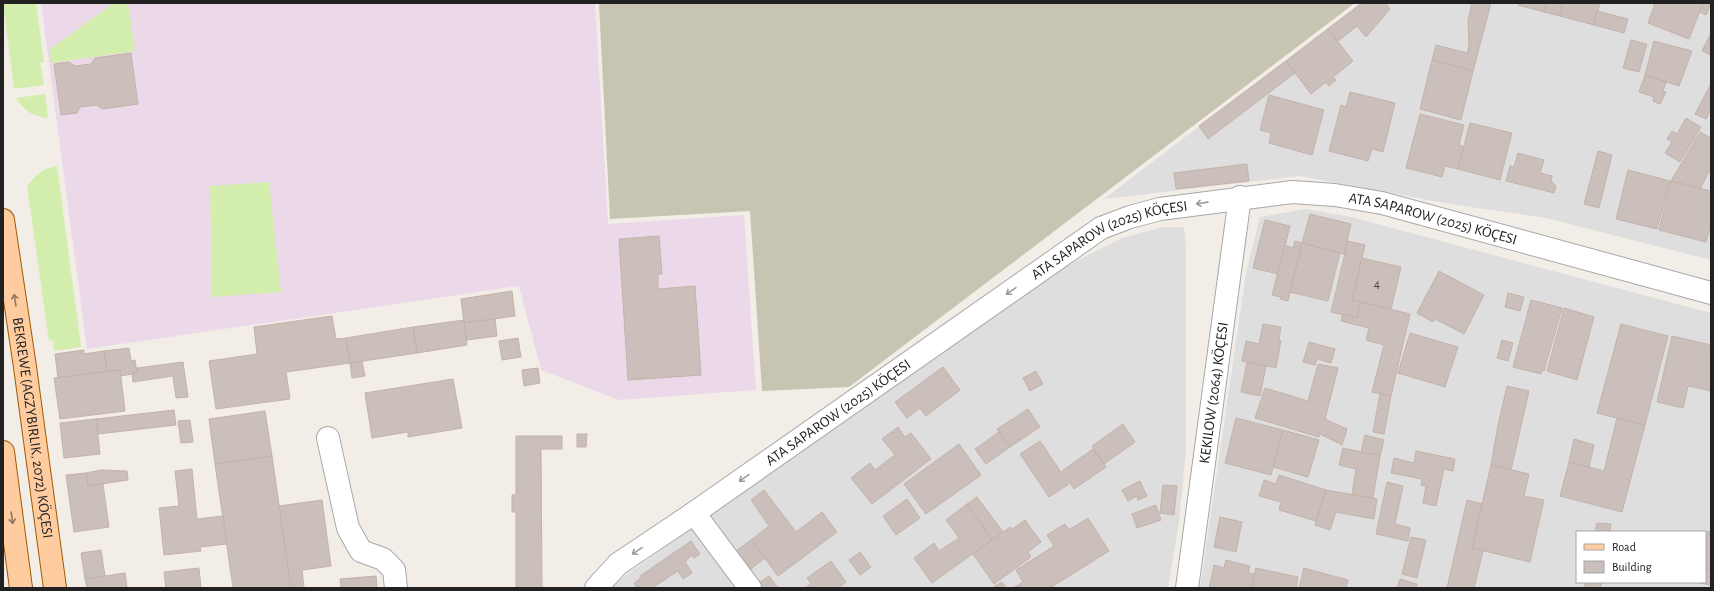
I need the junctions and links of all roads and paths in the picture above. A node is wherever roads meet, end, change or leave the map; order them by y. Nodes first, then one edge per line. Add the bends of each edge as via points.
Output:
1 (1240, 197) junction
2 (3, 220) edge
3 (1711, 293) edge
4 (328, 438) dead end
5 (3, 452) edge
6 (694, 513) junction
7 (18, 586) edge
8 (55, 588) edge
9 (396, 588) edge
10 (596, 588) edge
11 (750, 588) edge
12 (1187, 588) edge

1 - 3 street, ATA SAPAROW (2025) KÖÇESI via 1292,192 1335,195 1382,204
1 -> 6 street, ATA SAPAROW (2025) KÖÇESI via 1160,208 1130,216 1101,228
1 - 12 street, KEKILOW (2064) KÖÇESI
8 -> 2 main road, BEKREWE (AGZYBIRLIK, 2072) KÖÇESI
4 - 9 street via 348,528 361,551 383,559 394,570
5 -> 7 main road
6 -> 10 street, ATA SAPAROW (2025) KÖÇESI via 618,564
6 - 11 street

